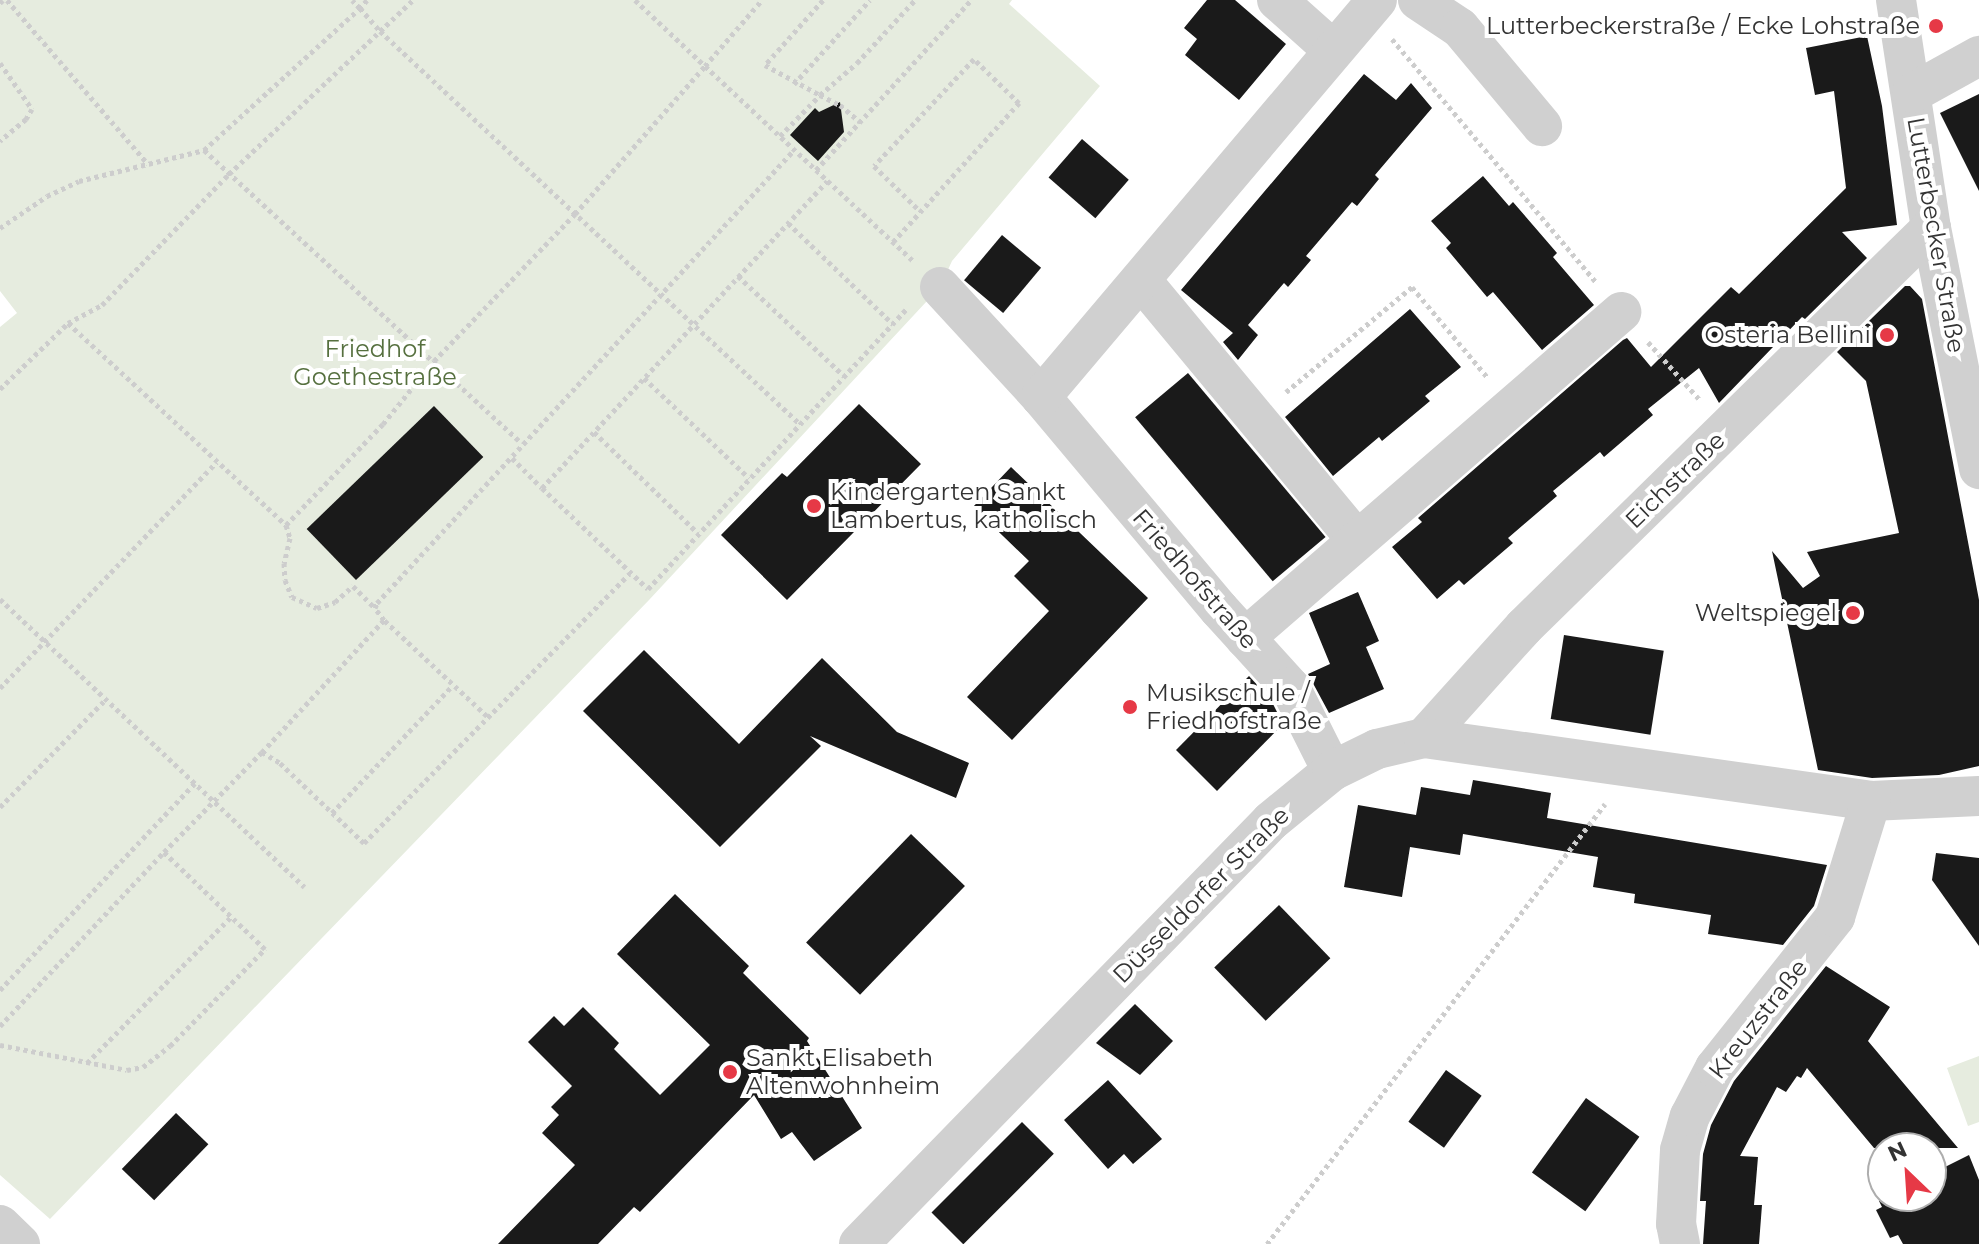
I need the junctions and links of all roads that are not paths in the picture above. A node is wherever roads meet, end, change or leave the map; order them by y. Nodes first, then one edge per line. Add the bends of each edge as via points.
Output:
1 (1277, 0) edge
2 (1418, 0) edge
3 (1896, 0) edge
4 (1372, 6) edge
5 (1333, 50) junction
6 (1979, 56) edge
7 (1912, 93) junction
8 (1542, 126) dead end
9 (1931, 228) junction
10 (1141, 280) junction
11 (937, 284) road end
12 (1621, 312) road end
13 (1041, 397) junction
14 (1979, 469) edge
15 (1357, 540) junction
16 (1245, 638) junction
17 (1424, 738) junction
18 (1332, 771) junction
19 (1979, 796) edge
20 (1871, 801) junction
21 (0, 1225) edge
22 (20, 1244) edge
23 (859, 1244) edge
24 (1680, 1244) edge

1 - 5 street
2 - 8 street via 1460,28
3 - 7 street, Lutterbecker Straße
4 - 5 street
5 - 10 street
6 - 7 street
7 - 9 street, Lutterbecker Straße
9 - 14 street, Lutterbecker Straße
9 - 17 street, Eichstraße via 1524,627
10 - 13 street
10 - 15 street
11 - 13 street, Friedhofstraße
12 - 15 street
13 - 16 street, Friedhofstraße
15 - 16 street
16 - 18 street, Friedhofstraße via 1290,687
17 - 18 street, Düsseldorfer Straße via 1377,749
17 - 20 street, Düsseldorfer Straße
18 - 23 street, Düsseldorfer Straße via 1271,821
19 - 20 street, Düsseldorfer Straße
20 - 24 street, Kreuzstraße via 1835,917 1715,1068 1690,1116 1680,1150
21 - 22 street

